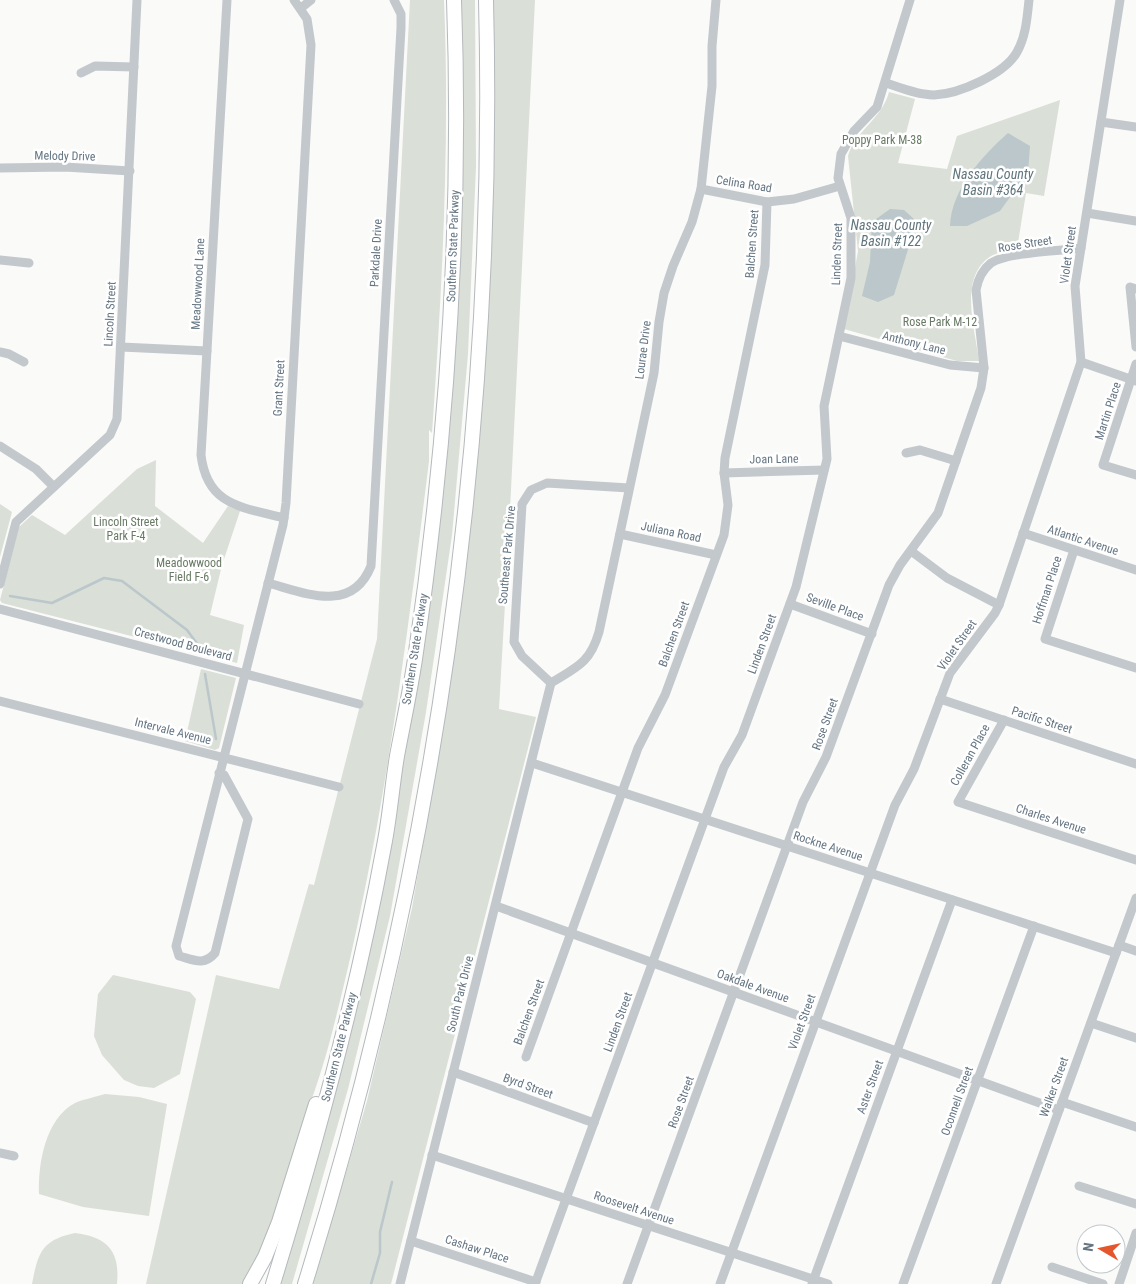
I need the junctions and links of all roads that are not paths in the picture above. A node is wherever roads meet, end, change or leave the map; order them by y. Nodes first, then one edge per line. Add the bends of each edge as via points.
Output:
1 (137, 0) edge
2 (227, 0) edge
3 (294, 0) edge
4 (311, 0) edge
5 (394, 0) edge
6 (454, 0) edge
7 (486, 0) edge
8 (716, 0) edge
9 (910, 0) edge
10 (1029, 0) edge
11 (1120, 0) edge
12 (301, 8) junction
13 (134, 67) junction
14 (81, 73) dead end
15 (886, 83) junction
16 (1101, 122) junction
17 (1136, 127) edge
18 (0, 168) edge
19 (130, 171) junction
20 (840, 186) junction
21 (701, 189) junction
22 (767, 202) junction
23 (1087, 213) junction
24 (1136, 220) edge
25 (1081, 248) junction
26 (0, 260) edge
27 (30, 262) dead end
28 (1133, 288) edge
29 (839, 336) junction
30 (121, 347) junction
31 (1136, 347) edge
32 (0, 352) edge
33 (207, 352) junction
34 (24, 362) dead end
35 (1081, 362) junction
36 (1136, 364) edge
37 (984, 368) junction
38 (1134, 380) edge
39 (0, 446) edge
40 (906, 453) dead end
41 (956, 461) junction
42 (824, 470) junction
43 (724, 472) junction
44 (1136, 476) edge
45 (53, 486) junction
46 (629, 488) junction
47 (284, 518) junction
48 (620, 534) junction
49 (1022, 534) junction
50 (1074, 550) junction
51 (911, 551) junction
52 (716, 555) junction
53 (1136, 570) edge
54 (268, 583) junction
55 (0, 584) edge
56 (790, 604) junction
57 (998, 605) junction
58 (0, 609) edge
59 (872, 634) junction
60 (1136, 668) edge
61 (244, 673) junction
62 (551, 682) junction
63 (940, 699) junction
64 (0, 701) edge
65 (360, 704) dead end
66 (1004, 720) junction
67 (223, 757) junction
68 (532, 763) junction
69 (1136, 764) edge
70 (219, 773) junction
71 (339, 787) dead end
72 (622, 793) junction
73 (958, 802) joint
74 (705, 819) junction
75 (787, 846) junction
76 (1136, 860) edge
77 (870, 873) junction
78 (1136, 898) edge
79 (952, 900) junction
80 (496, 906) junction
81 (1034, 926) junction
82 (572, 933) junction
83 (1118, 949) junction
84 (1136, 951) edge
85 (653, 962) junction
86 (734, 992) junction
87 (815, 1022) junction
88 (1091, 1023) junction
89 (1136, 1038) edge
90 (341, 1040) junction
91 (897, 1051) junction
92 (526, 1056) dead end
93 (453, 1072) junction
94 (978, 1081) junction
95 (1060, 1106) junction
96 (594, 1123) junction
97 (1136, 1127) edge
98 (0, 1153) edge
99 (432, 1155) junction
100 (14, 1156) dead end
101 (1079, 1186) dead end
102 (567, 1199) junction
103 (1136, 1204) edge
104 (649, 1226) junction
105 (1136, 1233) edge
106 (411, 1241) junction
107 (731, 1253) junction
108 (1052, 1267) dead end
109 (813, 1282) edge
110 (536, 1283) edge
111 (250, 1284) edge
112 (272, 1284) edge
113 (305, 1284) edge
114 (400, 1284) edge
115 (627, 1284) edge
116 (720, 1284) edge
117 (828, 1284) edge
118 (904, 1284) edge
119 (996, 1284) edge
120 (1103, 1284) edge
121 (1118, 1284) edge

1 - 13 street, Lincoln Street
2 - 33 street, Meadowwood Lane
3 - 12 street, Grant Street
4 - 12 street
5 - 54 street, Parkdale Drive via 401,14 401,28 371,566 355,589 338,596 327,597
6 - 90 highway, Southern State Parkway via 454,246 434,513 415,662 384,845
7 - 113 highway via 486,184 478,369 448,648 424,801 396,937 365,1072
8 - 21 street, Lourae Drive via 712,86
9 - 15 street, Linden Street
10 - 15 street via 1022,42 1012,59 996,73 940,94 921,93
11 - 16 street, Violet Street
12 - 47 street, Grant Street via 310,31 311,45
13 - 14 street via 95,66
13 - 19 street, Lincoln Street
15 - 20 street, Linden Street via 877,106 854,131 841,154
16 - 17 street
16 - 23 street, Violet Street
18 - 19 street, Melody Drive
19 - 30 street, Lincoln Street
20 - 22 street, Celina Road via 794,199
20 - 29 street, Linden Street via 851,218 852,232 851,278
21 - 22 street, Celina Road
21 - 46 street, Lourae Drive via 692,222 664,293 654,373
22 - 43 street, Balchen Street via 765,265
23 - 24 street
23 - 25 street, Violet Street
25 - 35 street, Violet Street via 1075,286
25 - 37 street, Rose Street via 1005,257 992,262 984,270 976,290
26 - 27 street
28 - 31 street
29 - 37 street, Anthony Lane via 950,365
29 - 42 street, Linden Street via 824,406 828,445
30 - 33 street
30 - 45 street, Lincoln Street via 115,428
32 - 34 street
33 - 47 street, Meadowwood Lane via 201,455 208,482 229,503
35 - 38 street
35 - 49 street, Violet Street
36 - 38 street, Martin Place
37 - 41 street, Rose Street via 981,388
38 - 44 street, Martin Place via 1103,464
39 - 45 street via 36,469
40 - 41 street via 920,450
41 - 51 street, Rose Street via 938,513
42 - 43 street, Joan Lane
42 - 56 street, Linden Street
43 - 52 street, Balchen Street via 728,516
45 - 55 street, Lincoln Street via 16,522
46 - 48 street, Lourae Drive
46 - 62 street, Southeast Park Drive via 547,482 531,490 522,504 514,642 522,656
47 - 54 street, Grant Street
48 - 52 street, Juliana Road
48 - 62 street, Lourae Drive via 594,648 582,665
49 - 50 street, Atlantic Avenue
49 - 57 street, Violet Street
50 - 53 street, Atlantic Avenue
50 - 60 street, Hoffman Place via 1044,638
51 - 57 street via 947,578
51 - 59 street, Rose Street via 889,585
52 - 72 street, Balchen Street via 665,695 638,748
54 - 61 street, Grant Street
56 - 59 street, Seville Place
56 - 74 street, Linden Street via 742,735 724,767
57 - 63 street, Violet Street via 950,673
58 - 61 street, Crestwood Boulevard
59 - 75 street, Rose Street via 826,757 803,802
61 - 65 street, Crestwood Boulevard
61 - 67 street, Grant Street
62 - 68 street, South Park Drive
63 - 66 street, Pacific Street
63 - 77 street, Violet Street via 914,769 894,805
64 - 67 street, Intervale Avenue
66 - 69 street, Pacific Street
66 - 73 street, Colleran Place
67 - 70 street, Grant Street
67 - 71 street, Intervale Avenue
68 - 72 street, Rockne Avenue
68 - 80 street, South Park Drive
70 - 70 street, Grant Street via 176,946 179,956 203,962 209,961 215,953 248,819 224,775
72 - 74 street, Rockne Avenue
72 - 82 street, Balchen Street
73 - 76 street, Charles Avenue
74 - 75 street, Rockne Avenue
74 - 85 street, Linden Street
75 - 77 street, Rockne Avenue
75 - 86 street, Rose Street
77 - 79 street, Rockne Avenue
77 - 87 street, Violet Street
78 - 83 street, Walker Street
79 - 81 street, Rockne Avenue
79 - 91 street, Aster Street
80 - 82 street, Oakdale Avenue
80 - 93 street, South Park Drive
81 - 83 street, Rockne Avenue
81 - 94 street, Oconnell Street
82 - 85 street, Oakdale Avenue
82 - 92 street, Balchen Street
83 - 84 street, Rockne Avenue
83 - 88 street, Walker Street
85 - 86 street, Oakdale Avenue
85 - 96 street, Linden Street
86 - 87 street, Oakdale Avenue
86 - 104 street, Rose Street
87 - 91 street, Oakdale Avenue
87 - 107 street, Violet Street
88 - 89 street
88 - 95 street, Walker Street
90 - 111 highway via 309,1124 279,1222 265,1258
90 - 112 highway, Southern State Parkway
91 - 94 street, Oakdale Avenue
91 - 109 street, Aster Street
93 - 96 street, Byrd Street
93 - 99 street, South Park Drive
94 - 95 street, Oakdale Avenue
94 - 118 street, Oconnell Street
95 - 97 street, Oakdale Avenue
95 - 119 street, Walker Street
96 - 102 street, Linden Street
98 - 100 street
99 - 102 street, Roosevelt Avenue
99 - 106 street, South Park Drive
101 - 103 street
102 - 104 street, Roosevelt Avenue
102 - 110 street, Linden Street
104 - 107 street, Roosevelt Avenue
104 - 115 street, Rose Street
105 - 121 street
106 - 110 street, Cashaw Place
106 - 114 street, South Park Drive
107 - 109 street, Roosevelt Avenue
107 - 116 street, Violet Street
108 - 120 street
109 - 117 street, Roosevelt Avenue

